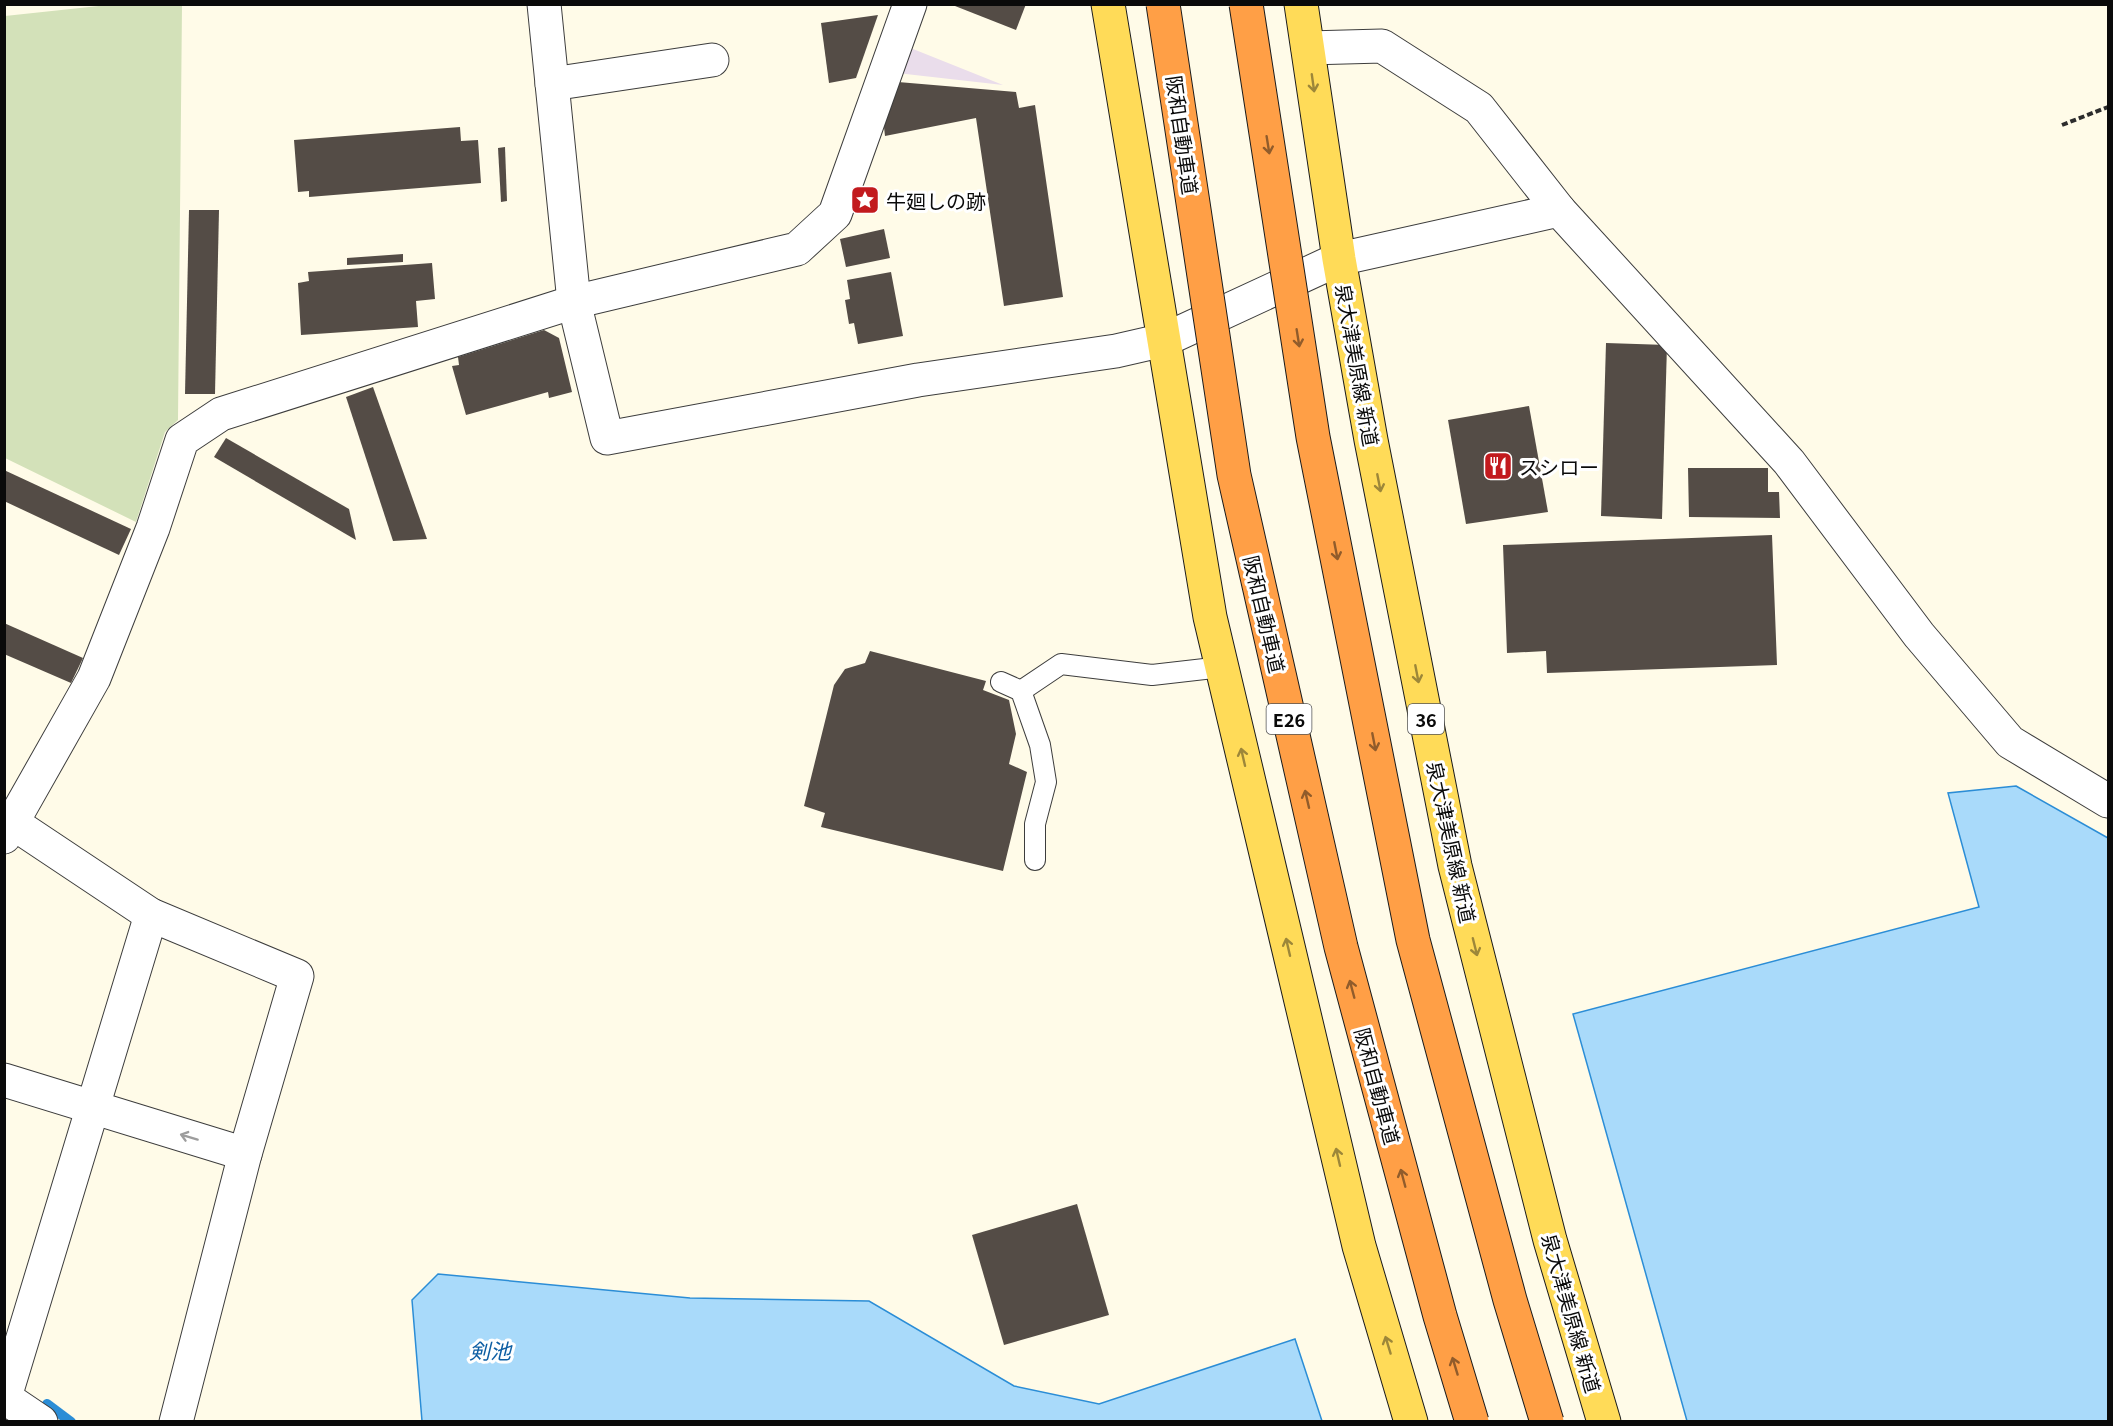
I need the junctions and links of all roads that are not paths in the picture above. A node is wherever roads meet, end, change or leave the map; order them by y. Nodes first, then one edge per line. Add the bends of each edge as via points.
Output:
1 (544, 4) edge
2 (910, 4) edge
3 (1108, 4) edge
4 (1163, 4) edge
5 (1246, 4) edge
6 (1301, 4) edge
7 (1308, 48) junction
8 (712, 60) dead end
9 (552, 84) junction
10 (1559, 210) junction
11 (1339, 260) junction
12 (574, 302) junction
13 (1164, 340) junction
14 (1222, 667) junction
15 (1001, 682) dead end
16 (1021, 691) junction
17 (2109, 801) edge
18 (9, 830) edge
19 (1035, 860) dead end
20 (151, 915) junction
21 (4, 1080) edge
22 (93, 1107) junction
23 (245, 1154) junction
24 (5, 1397) edge
25 (40, 1422) edge
26 (177, 1422) edge
27 (1411, 1422) edge
28 (1472, 1422) edge
29 (1547, 1422) edge
30 (1604, 1422) edge

1 - 9 street
2 - 12 street via 835,214 797,249
3 - 13 main road
28 -> 4 highway, 阪和自動車道 / E26, bridge via 1341,948 1234,475
5 -> 29 highway, bridge via 1313,437 1413,940
6 - 7 main road, 泉大津美原線 新道 / 36
7 - 10 street via 1382,46 1479,108
7 -> 11 main road, 泉大津美原線 新道 / 36
8 - 9 street
9 - 12 street
10 - 11 street
10 - 17 street via 1789,462 1919,635 2010,742
11 - 13 street
11 -> 30 main road, 泉大津美原線 新道 / 36 via 1455,866 1550,1240
12 - 13 street via 607,438 918,380 1116,351
12 - 18 street via 221,414 182,440 153,528 94,678
13 - 14 main road via 1210,617
14 - 16 lane via 1152,675 1061,664
27 -> 14 main road via 1359,1246
15 - 16 lane
16 - 19 lane via 1040,745 1046,782 1035,825
18 - 20 street
20 - 22 street
20 - 23 street via 297,976
21 - 22 street
23 -> 22 street
22 - 24 street
23 - 26 street
24 - 25 street

